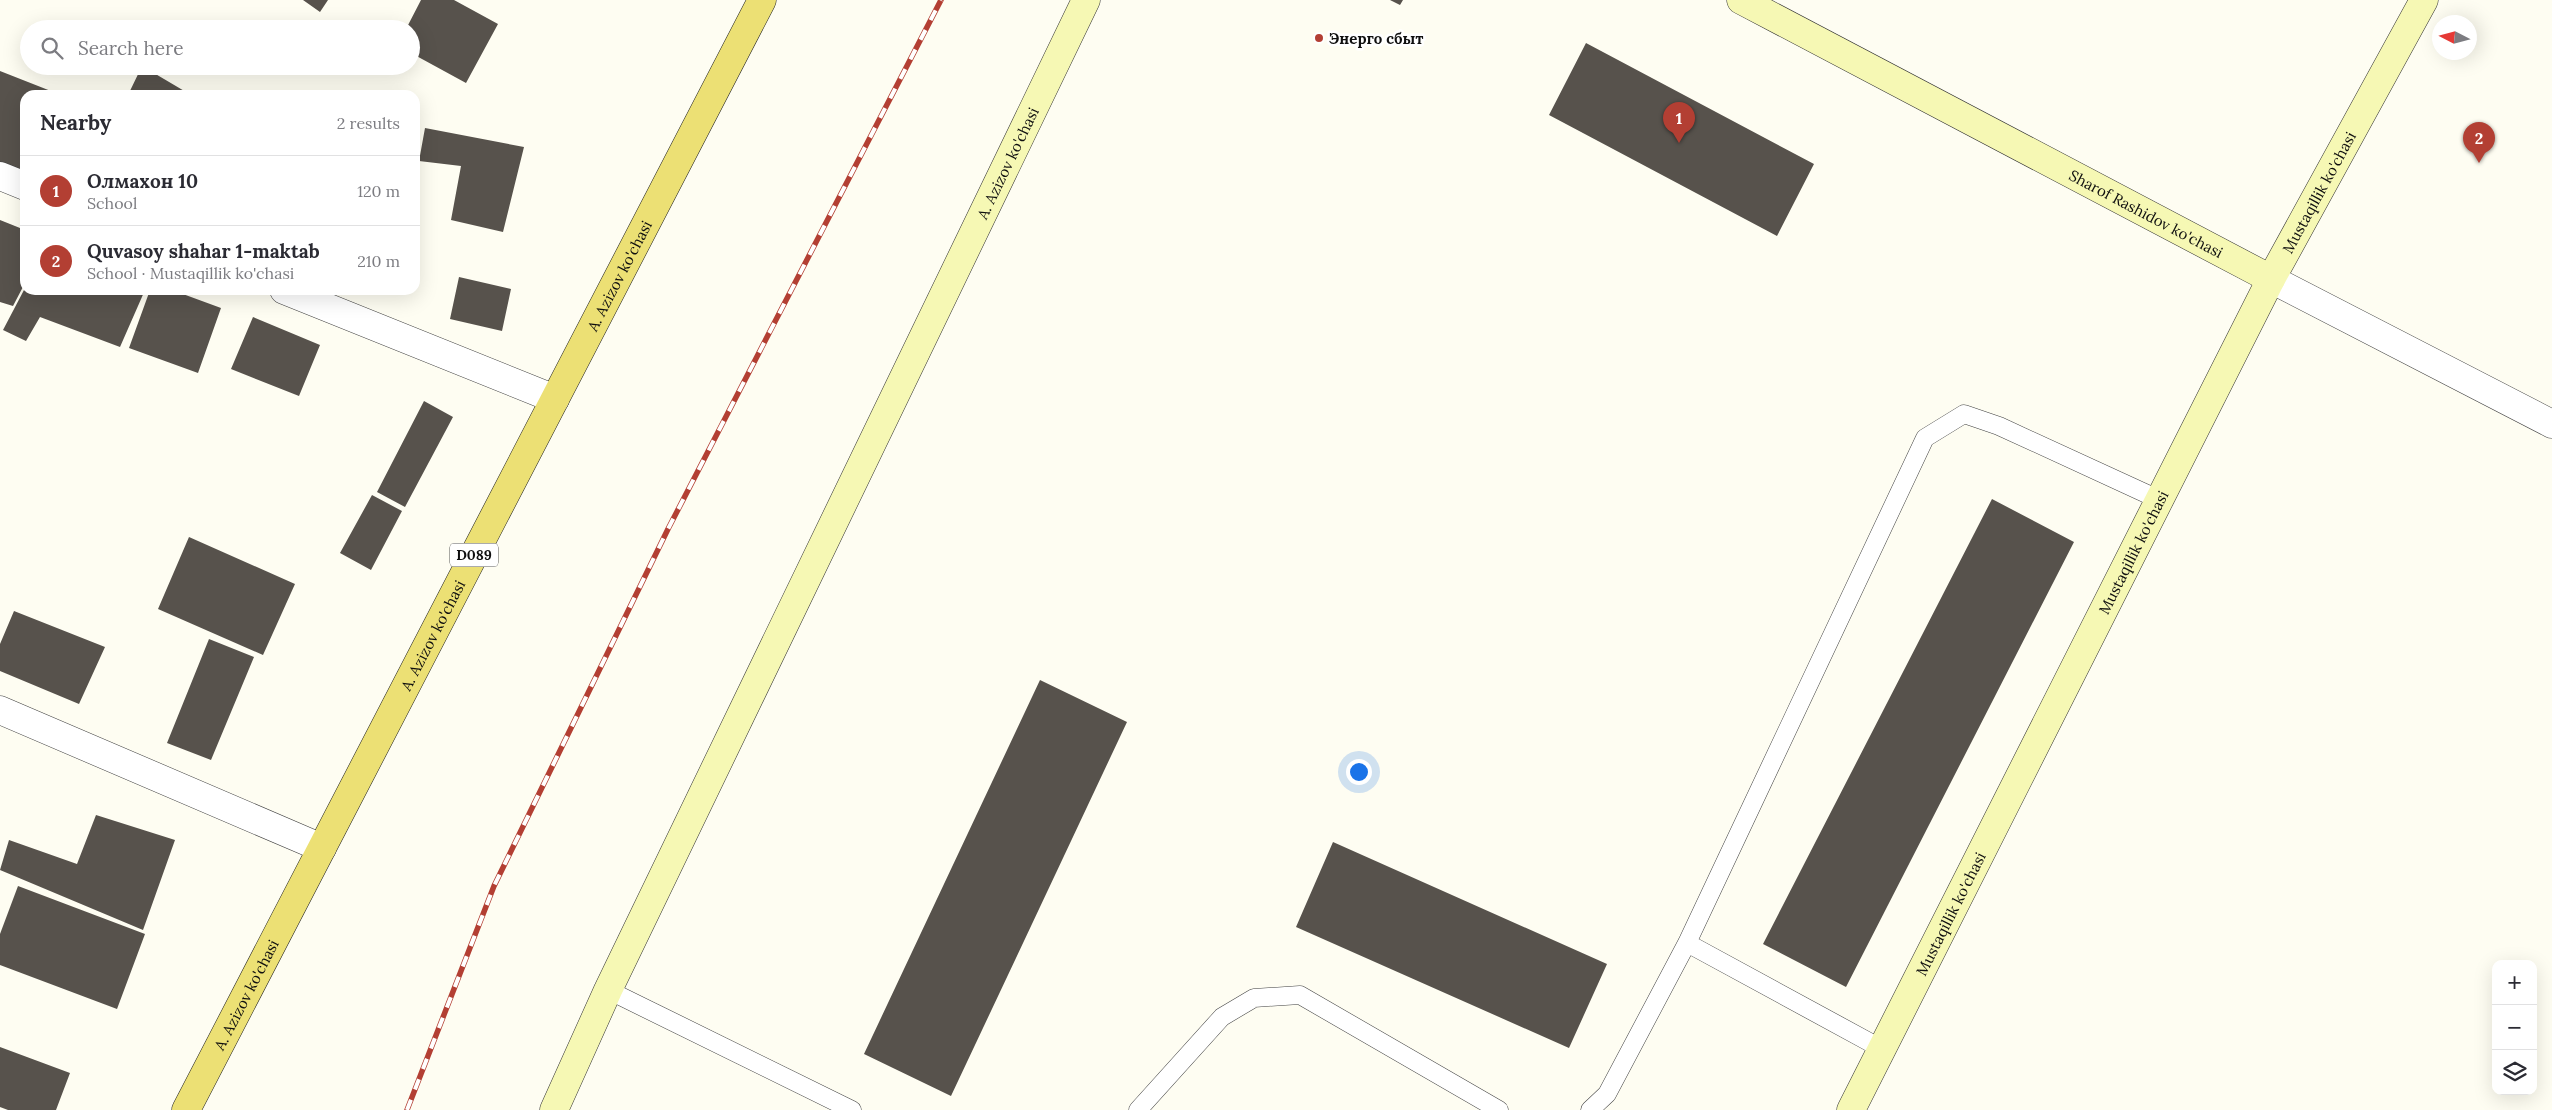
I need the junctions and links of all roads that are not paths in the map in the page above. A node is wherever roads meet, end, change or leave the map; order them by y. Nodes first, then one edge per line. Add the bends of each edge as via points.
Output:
1 (762, 0) edge
2 (1086, 0) edge
3 (1741, 0) edge
4 (2424, 0) edge
5 (0, 176) edge
6 (20, 184) edge
7 (2271, 279) junction
8 (296, 295) edge
9 (555, 399) junction
10 (2552, 424) edge
11 (2160, 500) junction
12 (0, 710) edge
13 (322, 848) junction
14 (1688, 943) junction
15 (608, 990) junction
16 (1882, 1050) junction
17 (186, 1110) edge
18 (554, 1110) edge
19 (852, 1110) edge
20 (1138, 1110) edge
21 (1499, 1110) edge
22 (1590, 1110) edge
23 (1851, 1110) edge

1 - 9 main road, A. Azizov ko'chasi / D089
2 - 15 street, A. Azizov ko'chasi
3 - 7 street, Sharof Rashidov ko'chasi
4 - 7 street, Mustaqillik ko'chasi
5 - 6 street
7 - 10 street, Sharof Rashidov ko'chasi
7 - 11 street, Mustaqillik ko'chasi
8 - 9 street
9 - 13 main road, A. Azizov ko'chasi / D089
11 - 14 lane via 1999,426 1964,414 1925,438
11 - 16 street, Mustaqillik ko'chasi
12 - 13 street
13 - 17 main road, A. Azizov ko'chasi / D089
14 - 16 lane
14 - 22 lane via 1607,1094
15 - 18 street, A. Azizov ko'chasi
15 - 19 lane
16 - 23 street, Mustaqillik ko'chasi
20 - 21 lane via 1222,1017 1254,998 1300,995

